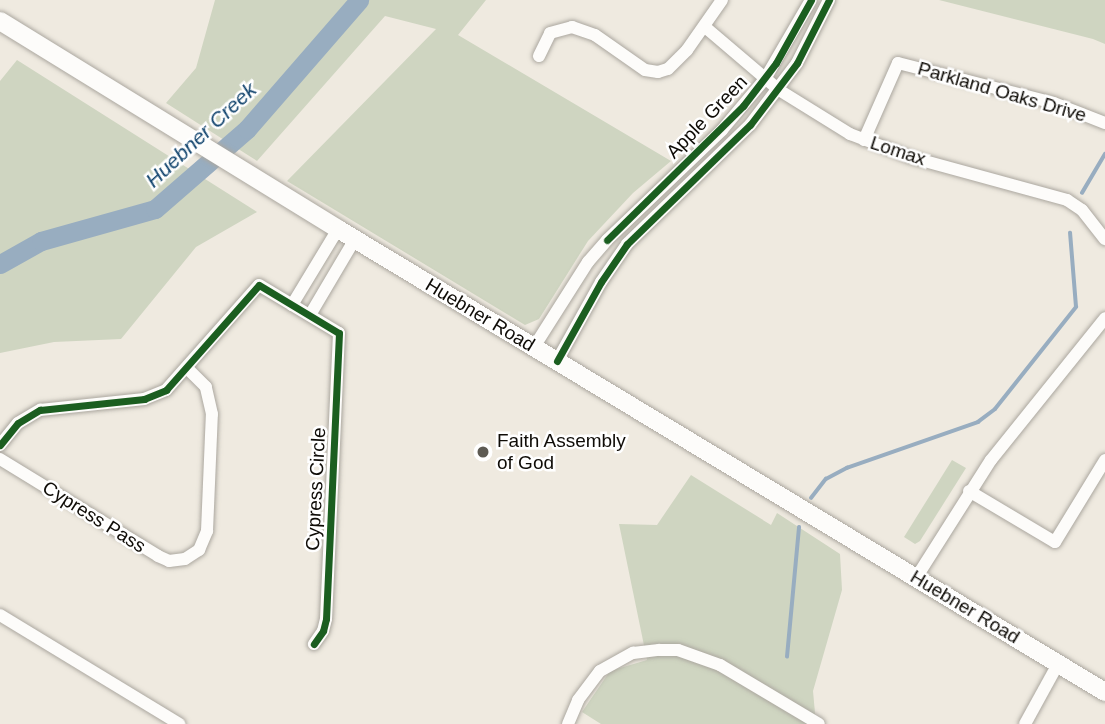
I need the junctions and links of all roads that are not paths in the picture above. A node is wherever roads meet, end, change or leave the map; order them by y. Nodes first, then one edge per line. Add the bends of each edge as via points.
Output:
1 (722, 0) edge
2 (811, 0) edge
3 (829, 0) edge
4 (0, 21) edge
5 (705, 27) junction
6 (539, 56) dead end
7 (765, 79) junction
8 (779, 89) junction
9 (1105, 123) edge
10 (864, 140) junction
11 (338, 229) junction
12 (355, 239) junction
13 (1105, 239) edge
14 (292, 305) junction
15 (310, 315) junction
16 (1105, 318) edge
17 (534, 347) junction
18 (557, 361) junction
19 (187, 368) junction
20 (0, 445) edge
21 (0, 459) edge
22 (1105, 460) edge
23 (969, 491) junction
24 (916, 578) junction
25 (0, 615) edge
26 (314, 644) dead end
27 (1058, 664) junction
28 (1105, 692) edge
29 (179, 724) edge
30 (568, 724) edge
31 (819, 724) edge
32 (1025, 724) edge

1 - 5 street
2 - 7 street, Apple Green
3 - 8 street, Apple Green
4 - 11 main road, Huebner Road
5 - 6 street via 676,61 658,72 645,70 595,35 572,27 550,33
5 - 7 street, Lomax
7 - 8 street, Lomax
7 - 17 street, Apple Green via 722,130 588,262
8 - 10 street, Lomax
8 - 18 street, Apple Green via 732,145 627,244
9 - 10 street, Parkland Oaks Drive via 1054,103 898,63
10 - 13 street, Lomax via 1067,200 1096,224
11 - 12 main road, Huebner Road
11 - 14 street
12 - 15 street
12 - 17 main road, Huebner Road
14 - 15 street
14 - 19 street via 259,285
15 - 26 street, Cypress Circle via 339,332 326,619
16 - 23 street
17 - 18 main road, Huebner Road
18 - 24 main road, Huebner Road
19 - 20 street via 166,390 152,397 31,413
19 - 21 street, Cypress Pass via 206,387 212,414 207,531 192,556 174,561 158,556
22 - 23 street via 1055,542
23 - 24 street
24 - 27 main road, Huebner Road
25 - 29 street
27 - 28 main road, Huebner Road
27 - 32 street
30 - 31 street via 587,686 615,660 643,651 678,650 720,665

